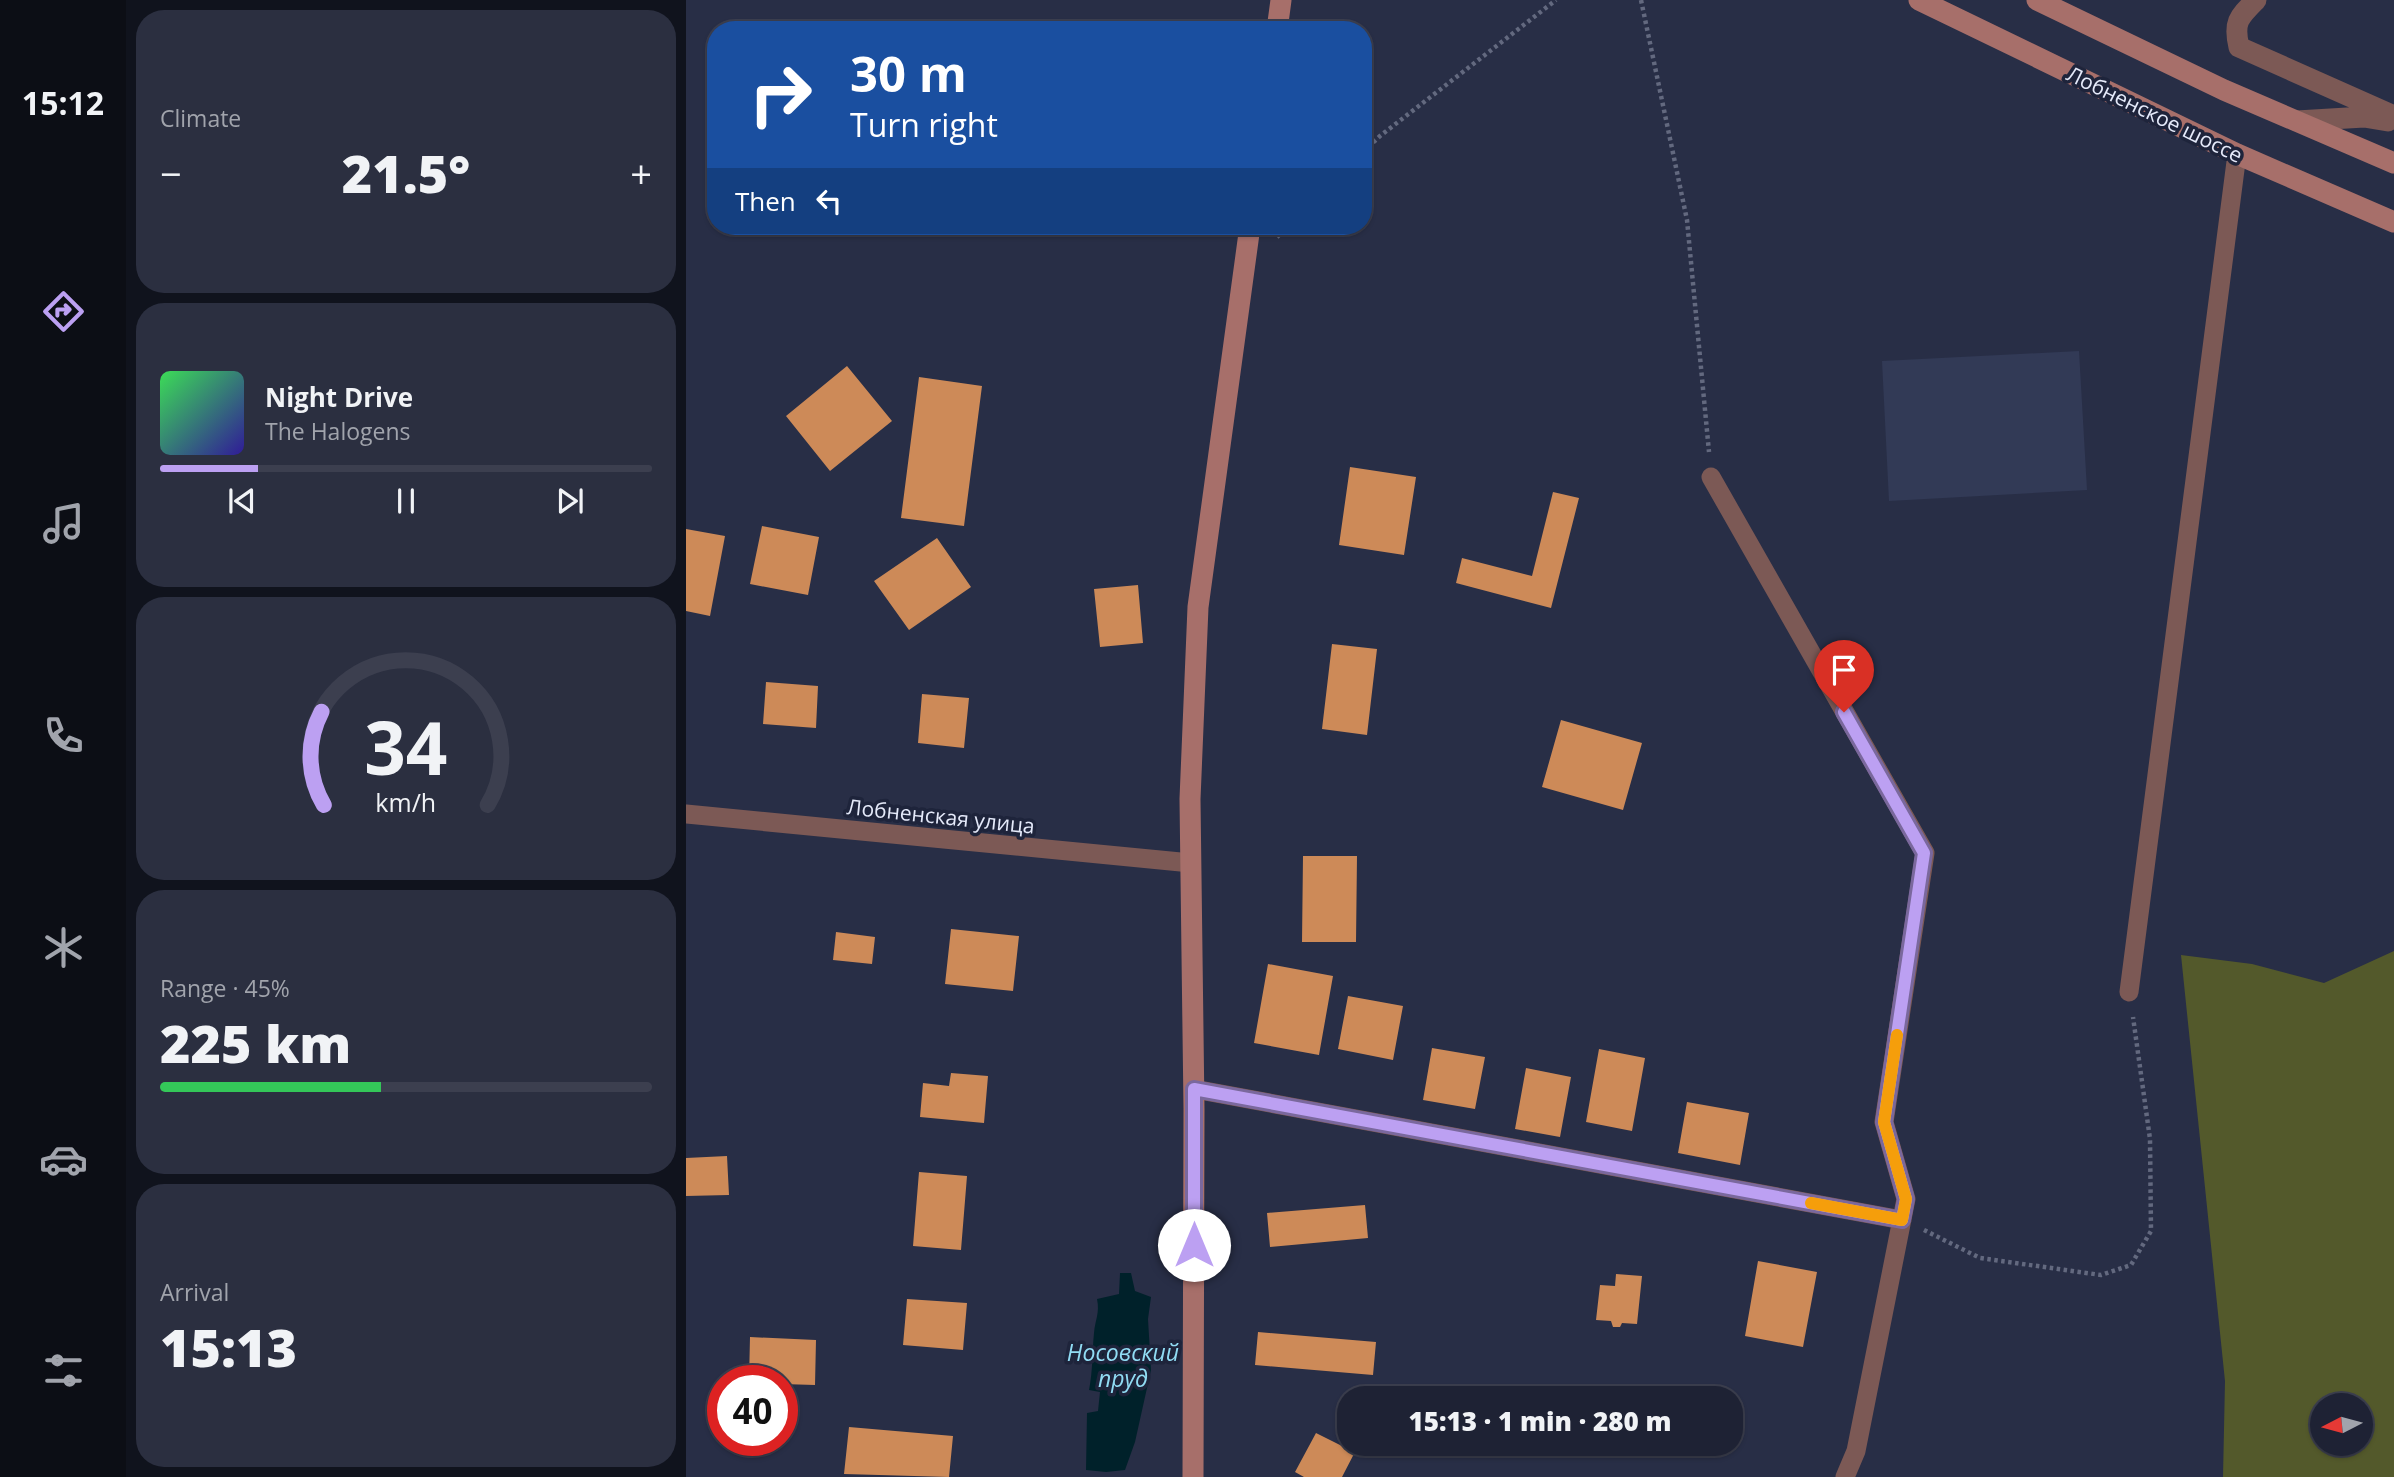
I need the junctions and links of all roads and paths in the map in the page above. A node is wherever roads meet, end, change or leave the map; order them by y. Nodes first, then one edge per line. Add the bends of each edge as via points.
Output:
1 (1281, 0) edge
2 (1556, 0) edge
3 (1641, 0) edge
4 (1919, 0) edge
5 (2037, 0) edge
6 (2256, 0) edge
7 (1278, 21) edge
8 (2394, 116) edge
9 (2297, 121) junction
10 (2394, 122) edge
11 (1372, 144) edge
12 (2236, 154) junction
13 (2394, 163) edge
14 (2394, 222) edge
15 (1249, 235) edge
16 (1711, 477) joint
17 (686, 814) edge
18 (1191, 863) junction
19 (2129, 992) joint
20 (1194, 1089) junction
21 (1902, 1220) junction
22 (1193, 1477) edge
23 (1845, 1477) edge

1 - 7 street
2 - 11 path
3 - 16 path via 1687,220
4 - 12 street, Лобненское шоссе
5 - 9 street
6 - 8 street via 2238,18 2239,47
9 - 10 street via 2364,117
9 - 13 street
12 - 14 street, Лобненское шоссе
12 - 19 lane
15 - 18 street via 1198,607
16 - 21 lane via 1924,853 1884,1122 1906,1199
17 - 18 lane, Лобненская улица
18 - 20 street
19 - 21 path via 2150,1139 2151,1231 2131,1265 2101,1275 1980,1258
20 - 21 lane
20 - 22 street
21 - 23 lane via 1856,1451

